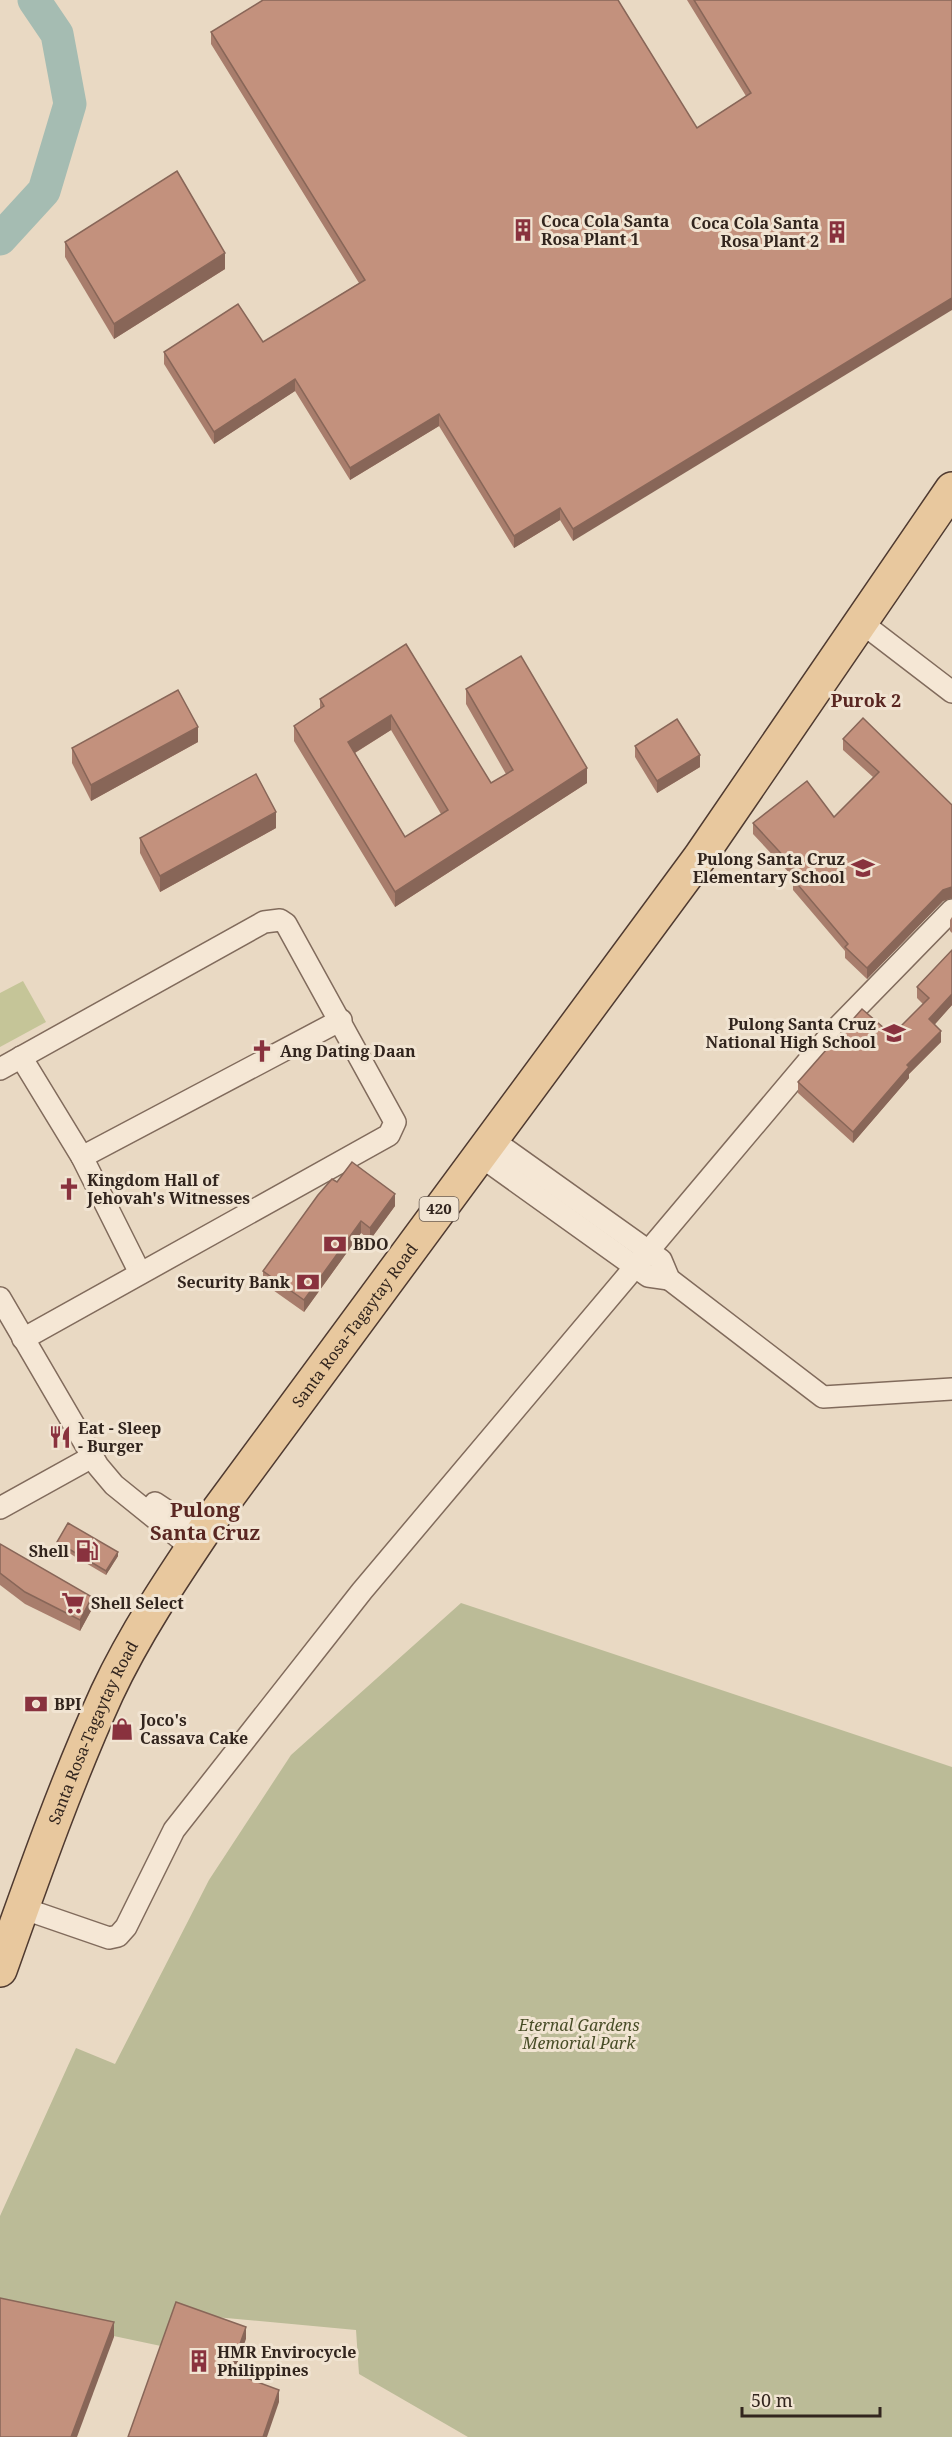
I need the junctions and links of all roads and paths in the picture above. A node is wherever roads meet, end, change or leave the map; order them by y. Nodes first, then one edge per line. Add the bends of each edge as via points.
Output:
1 (952, 489) edge
2 (862, 623) junction
3 (952, 692) edge
4 (952, 910) edge
5 (341, 1020) junction
6 (21, 1057) junction
7 (0, 1069) edge
8 (485, 1147) junction
9 (82, 1157) junction
10 (641, 1259) junction
11 (140, 1273) junction
12 (0, 1298) edge
13 (22, 1340) junction
14 (952, 1389) edge
15 (98, 1465) junction
16 (0, 1508) edge
17 (197, 1541) junction
18 (22, 1908) junction
19 (0, 1970) edge

1 - 2 main road, Santa Rosa-Tagaytay Road / 420
2 - 3 street
2 - 8 main road, Santa Rosa-Tagaytay Road / 420 via 686,876
4 - 10 street via 832,1033
5 - 6 street via 286,924 272,921
5 - 9 street
5 - 11 street via 395,1122 389,1135
6 - 7 street
6 - 9 street
8 - 10 street
8 - 17 main road, Santa Rosa-Tagaytay Road / 420
9 - 11 street
10 - 14 street via 661,1260 669,1279 823,1397
10 - 18 street via 362,1592 223,1766 174,1830 118,1936 109,1938
11 - 13 street
12 - 13 street
13 - 15 street
15 - 16 street
15 - 17 street
17 - 18 main road, Santa Rosa-Tagaytay Road / 420 via 151,1610 108,1692
18 - 19 main road, Santa Rosa-Tagaytay Road / 420

